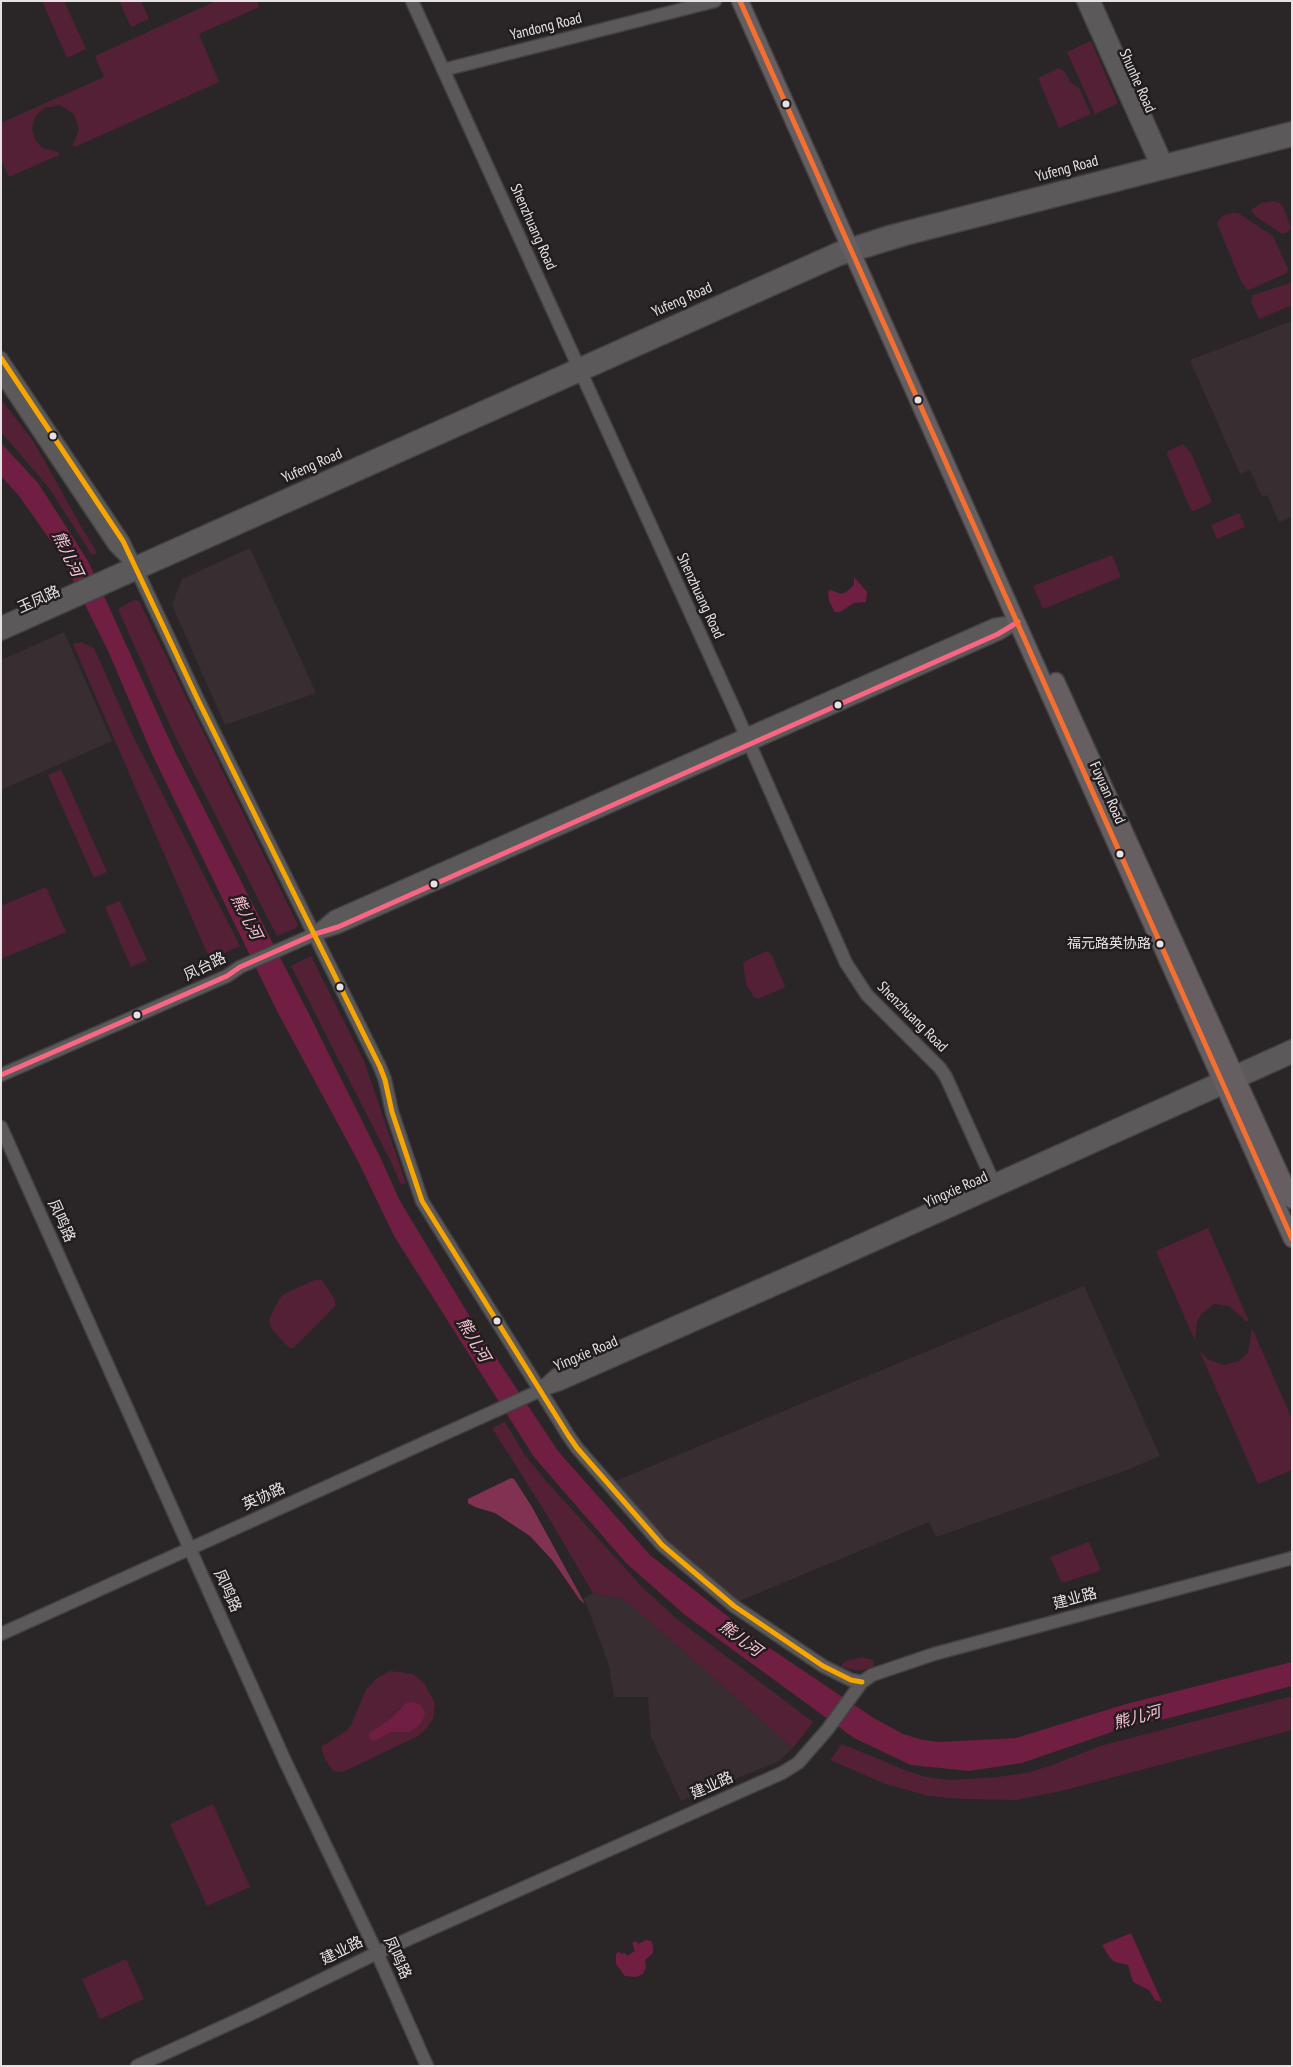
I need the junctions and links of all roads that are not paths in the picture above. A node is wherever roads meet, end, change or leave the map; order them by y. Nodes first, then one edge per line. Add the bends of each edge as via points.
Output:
1 (412, 1) edge
2 (715, 1) edge
3 (740, 1) edge
4 (752, 1) edge
5 (1083, 1) edge
6 (1094, 1) edge
7 (443, 70) junction
8 (1292, 128) edge
9 (1292, 140) edge
10 (1163, 167) junction
11 (856, 248) junction
12 (1, 358) edge
13 (579, 369) junction
14 (1, 375) edge
15 (135, 569) junction
16 (114, 578) joint
17 (66, 599) junction
18 (1018, 622) junction
19 (1, 623) edge
20 (1, 634) edge
21 (748, 739) junction
22 (315, 934) junction
23 (240, 967) junction
24 (1292, 1046) edge
25 (1292, 1057) edge
26 (1, 1065) edge
27 (1, 1075) edge
28 (1229, 1079) junction
29 (1, 1127) edge
30 (993, 1181) junction
31 (1292, 1200) edge
32 (1292, 1239) edge
33 (536, 1392) junction
34 (190, 1548) junction
35 (1292, 1558) edge
36 (1, 1634) edge
37 (862, 1682) junction
38 (377, 1952) junction
39 (137, 2066) edge
40 (427, 2066) edge

1 - 7 street, Shenzhuang Road
2 - 7 street, Yandong Road
3 - 11 main road, Fuyuan Road
4 - 11 main road, Fuyuan Road
5 - 10 street, Shunhe Road
6 - 10 street, Shunhe Road
7 - 13 street, Shenzhuang Road
8 - 10 street, Yufeng Road
9 - 10 street, Yufeng Road
10 - 11 street, Yufeng Road via 904,239
11 - 13 street, Yufeng Road via 820,255
11 - 18 main road, Fuyuan Road
11 - 28 main road, Fuyuan Road via 1064,699
12 - 15 street via 123,541
13 - 15 street, Yufeng Road
13 - 21 street, Shenzhuang Road
14 - 15 street via 116,546
15 - 16 street, Yufeng Road
15 - 22 street
16 - 17 street, 玉凤路
17 - 19 street, 玉凤路
17 - 20 street, 玉凤路
18 - 21 street via 994,625
18 - 28 main road, Fuyuan Road
21 - 22 street via 334,917
21 - 30 street, Shenzhuang Road via 846,963 867,995 940,1068
22 - 23 street
22 - 33 street via 383,1073 392,1112 422,1201
23 - 26 street, 凤台路 via 224,968
23 - 27 street, 凤台路 via 227,976
24 - 28 street, Yingxie Road
25 - 28 street, Yingxie Road
28 - 30 street, Yingxie Road
28 - 31 main road, Fuyuan Road
28 - 32 main road, Fuyuan Road
28 - 33 street, Yingxie Road via 777,1288
29 - 34 street, 凤鸣路
30 - 33 street, Yingxie Road via 556,1375
33 - 34 street, 英协路
33 - 37 street via 577,1448 662,1545 734,1606 823,1666
34 - 36 street, 英协路
34 - 38 street, 凤鸣路 via 285,1761
35 - 37 street, 建业路 via 917,1659 872,1675
37 - 38 street, 建业路 via 798,1763 782,1773
38 - 39 street, 建业路
38 - 40 street, 凤鸣路

